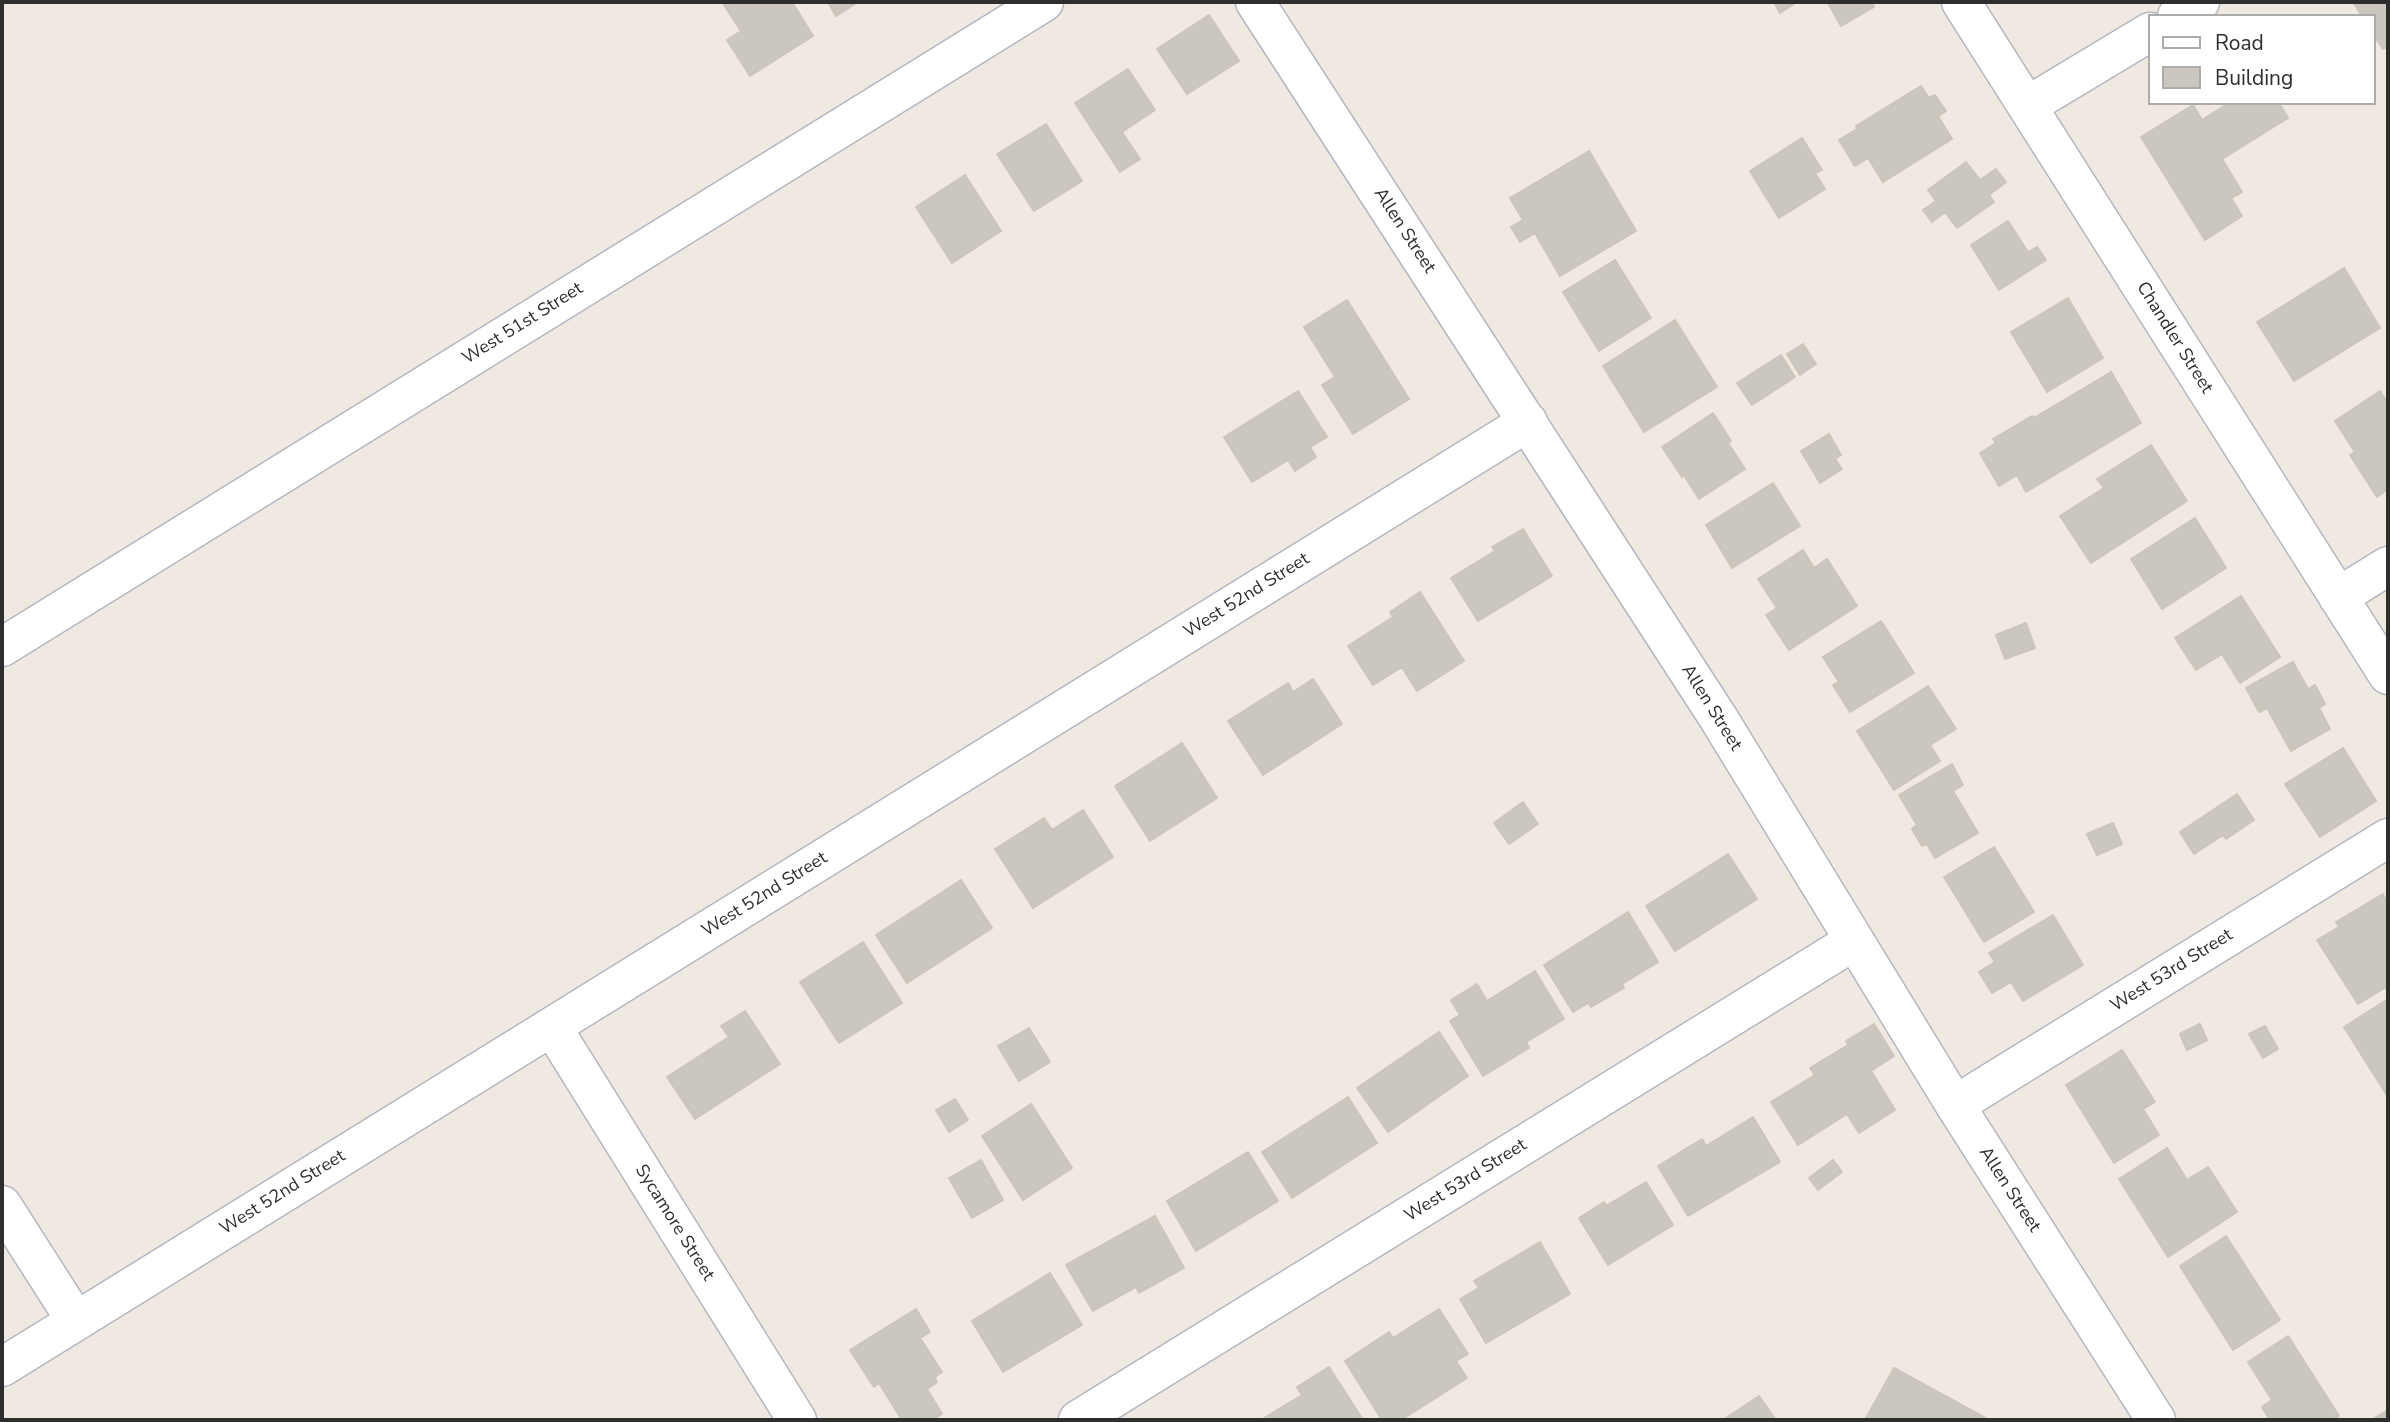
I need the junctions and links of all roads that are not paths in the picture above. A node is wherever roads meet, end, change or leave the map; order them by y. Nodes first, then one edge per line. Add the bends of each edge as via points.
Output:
1 (1044, 2) edge
2 (1255, 2) edge
3 (1961, 2) edge
4 (2200, 2) edge
5 (2180, 14) edge
6 (2148, 33) edge
7 (2027, 106) junction
8 (1528, 422) junction
9 (2388, 566) edge
10 (2338, 597) junction
11 (2, 647) edge
12 (2388, 675) edge
13 (2388, 838) edge
14 (1854, 941) junction
15 (552, 1027) junction
16 (1955, 1105) junction
17 (2, 1205) edge
18 (76, 1321) junction
19 (2, 1367) edge
20 (797, 1420) edge
21 (1077, 1420) edge
22 (2156, 1420) edge

1 - 11 street, West 51st Street
2 - 8 street, Allen Street
3 - 7 street, Chandler Street
4 - 5 street
6 - 7 street
7 - 10 street, Chandler Street
8 - 14 street, Allen Street via 1719,719
8 - 15 street, West 52nd Street
9 - 10 street
10 - 12 street, Chandler Street
13 - 16 street, West 53rd Street
14 - 16 street, Allen Street
14 - 21 street, West 53rd Street
15 - 18 street, West 52nd Street
15 - 20 street, Sycamore Street
16 - 22 street, Allen Street
17 - 18 street
18 - 19 street, West 52nd Street

